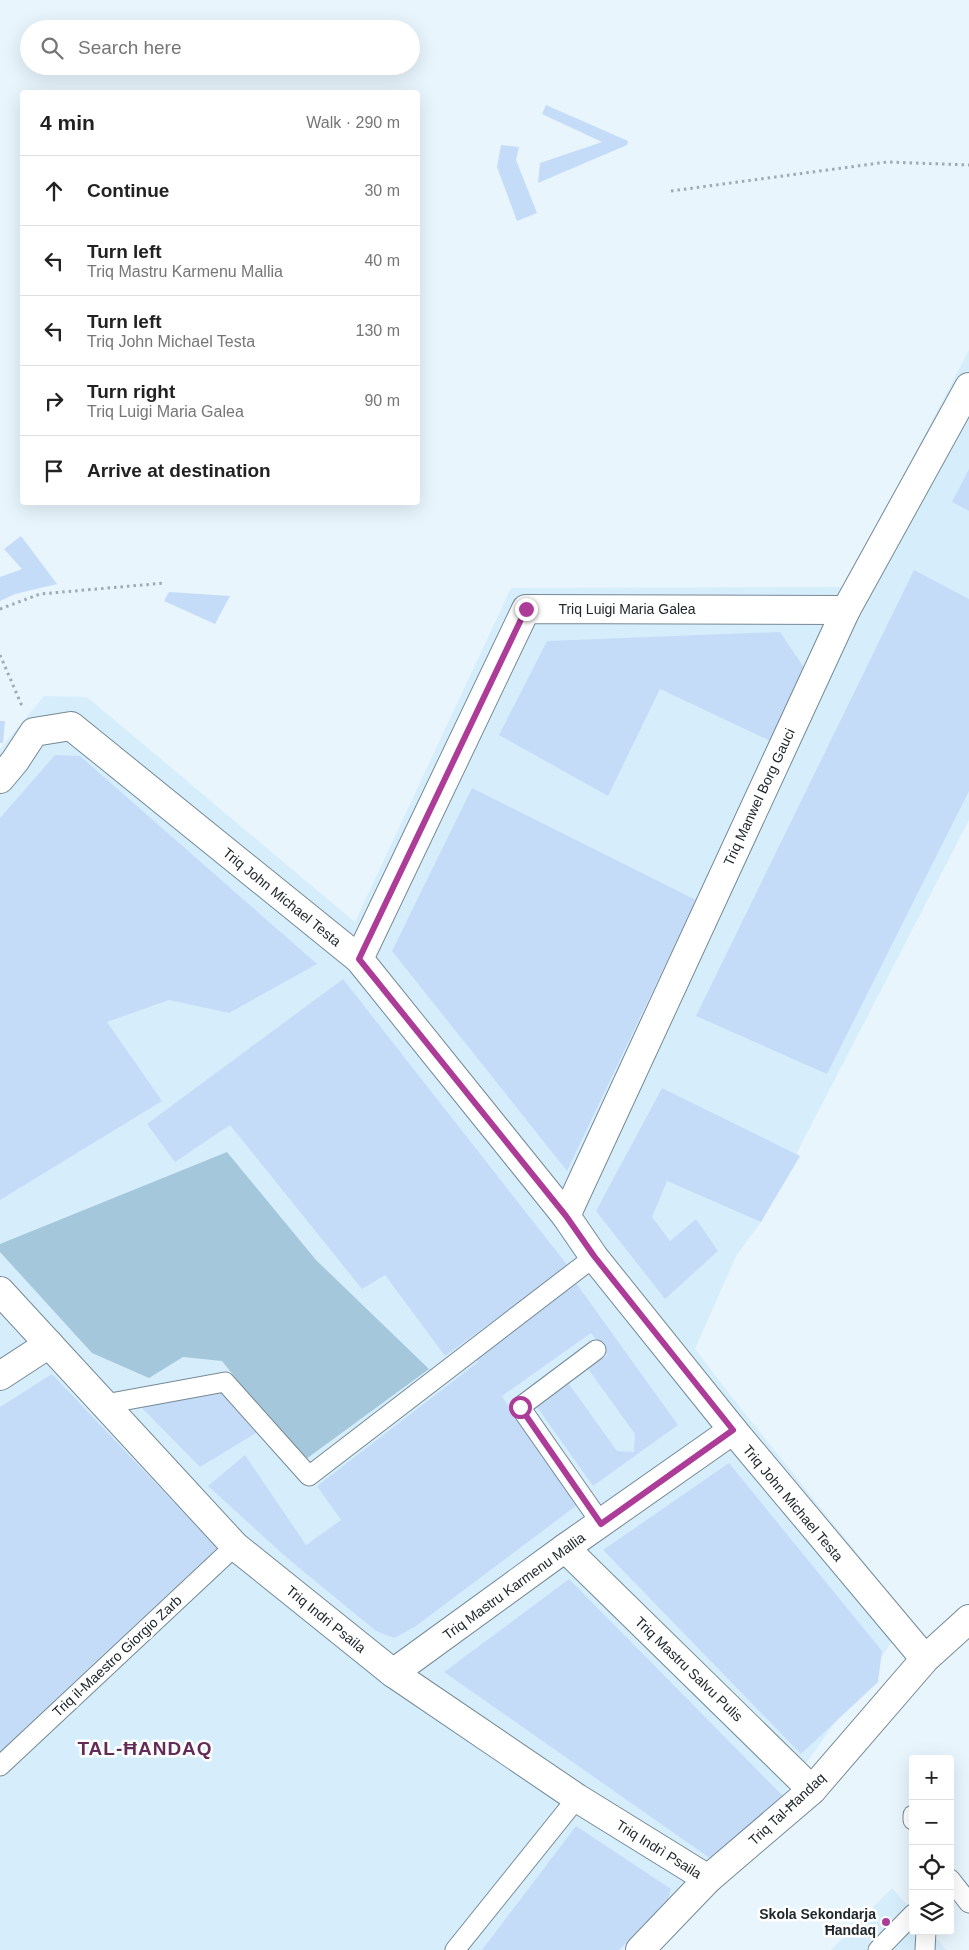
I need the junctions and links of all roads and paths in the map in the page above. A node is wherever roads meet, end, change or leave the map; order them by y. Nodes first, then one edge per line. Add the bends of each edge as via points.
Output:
1 (969, 165) edge
2 (671, 191) dead end
3 (969, 387) edge
4 (165, 584) dead end
5 (0, 609) edge
6 (846, 610) junction
7 (0, 655) edge
8 (34, 732) junction
9 (0, 779) edge
10 (359, 959) junction
11 (566, 1216) junction
12 (594, 1256) junction
13 (0, 1291) edge
14 (50, 1344) junction
15 (596, 1350) dead end
16 (0, 1376) edge
17 (105, 1404) junction
18 (733, 1430) junction
19 (601, 1524) junction
20 (235, 1546) junction
21 (565, 1548) junction
22 (969, 1618) edge
23 (925, 1659) junction
24 (394, 1673) junction
25 (0, 1766) edge
26 (812, 1790) junction
27 (576, 1798) junction
28 (708, 1879) junction
29 (954, 1884) edge
30 (969, 1903) edge
31 (909, 1918) edge
32 (926, 1935) edge
33 (455, 1950) edge
34 (640, 1950) edge
35 (878, 1950) edge
36 (925, 1950) edge

1 - 2 path via 886,162
3 - 6 street, Triq Manwel Borg Gauci
4 - 5 path via 40,594
6 - 10 street, Triq Luigi Maria Galea via 526,609
6 - 11 street, Triq Manwel Borg Gauci
7 - 8 path
8 - 9 street
8 - 10 street, Triq John Michael Testa via 71,726
10 - 11 street, Triq John Michael Testa
11 - 12 street, Triq John Michael Testa
12 - 17 lane via 308,1476 225,1382
12 - 18 street, Triq John Michael Testa
13 - 14 street, Triq Indrì Psaila
14 - 16 street
14 - 17 street, Triq Indrì Psaila
15 - 19 lane via 520,1407
17 - 20 street, Triq Indrì Psaila
18 - 19 street, Triq Mastru Karmenu Mallia
18 - 23 street, Triq John Michael Testa
19 - 21 street, Triq Mastru Karmenu Mallia
20 - 24 street, Triq Indrì Psaila
20 - 25 lane, Triq il-Maestro Giorgio Zarb
21 - 24 street, Triq Mastru Karmenu Mallia
21 - 26 street, Triq Mastru Salvu Pulis
22 - 23 street, Triq Tal-Ħandaq
23 - 26 street, Triq Tal-Ħandaq
24 - 27 street, Triq Indrì Psaila
26 - 28 street, Triq Tal-Ħandaq
27 - 28 street, Triq Indrì Psaila
27 - 33 lane
28 - 34 street, Triq Tal-Ħandaq
29 - 30 lane
31 - 35 lane
32 - 36 lane

